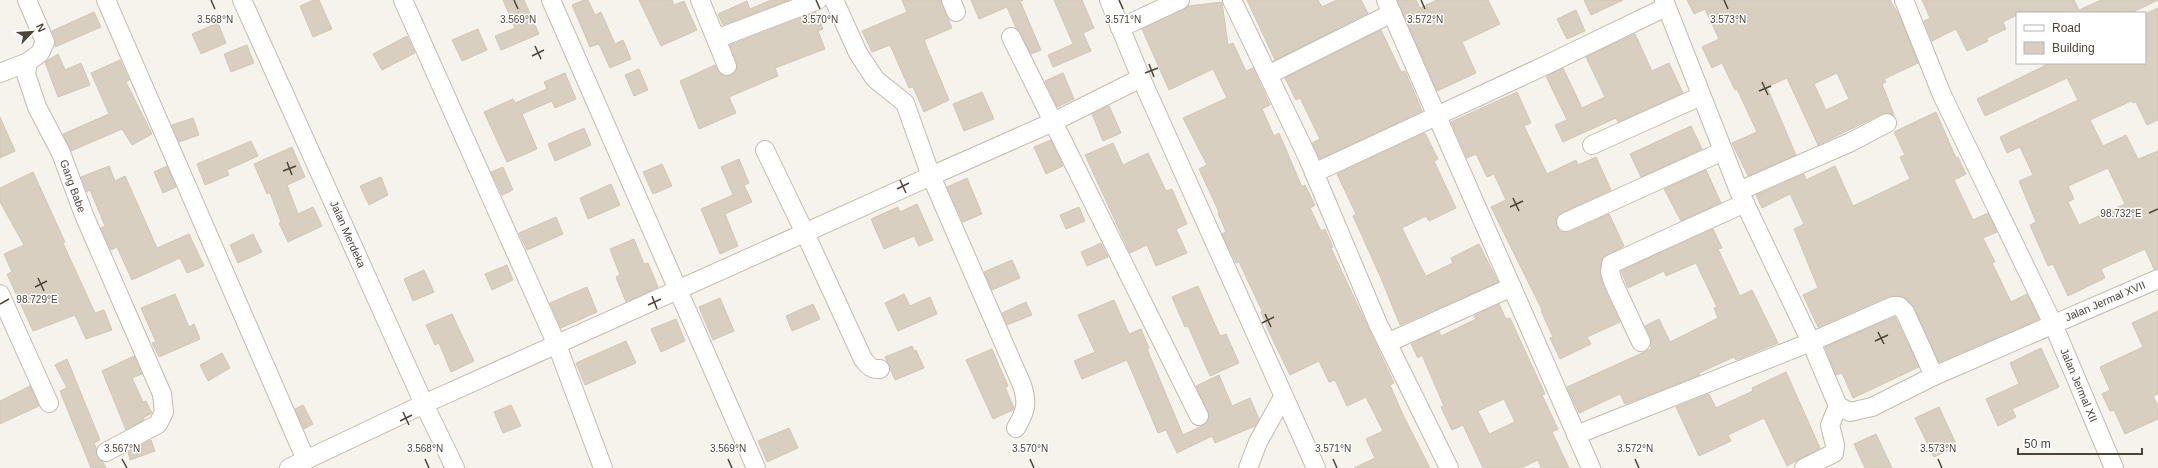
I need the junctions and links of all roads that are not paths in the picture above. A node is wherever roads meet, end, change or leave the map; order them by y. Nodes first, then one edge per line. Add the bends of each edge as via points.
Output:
1 (27, 0) edge
2 (106, 0) edge
3 (242, 0) edge
4 (403, 0) edge
5 (551, 0) edge
6 (700, 0) edge
7 (818, 0) edge
8 (834, 0) edge
9 (1109, 0) edge
10 (1180, 0) edge
11 (1232, 0) edge
12 (1904, 0) edge
13 (1665, 2) edge
14 (1389, 7) edge
15 (1120, 28) junction
16 (1011, 37) dead end
17 (716, 39) junction
18 (28, 62) junction
19 (727, 66) dead end
20 (0, 73) edge
21 (1268, 75) junction
22 (1141, 78) junction
23 (1701, 96) junction
24 (1437, 114) junction
25 (1053, 122) junction
26 (1887, 123) dead end
27 (1592, 145) dead end
28 (765, 150) dead end
29 (1723, 151) junction
30 (1314, 173) junction
31 (931, 176) junction
32 (1742, 197) junction
33 (1566, 222) dead end
34 (805, 233) junction
35 (2158, 279) edge
36 (1512, 287) junction
37 (677, 290) junction
38 (0, 294) edge
39 (2053, 324) junction
40 (1641, 342) dead end
41 (1811, 342) junction
42 (1387, 343) junction
43 (557, 345) junction
44 (880, 369) dead end
45 (1934, 376) junction
46 (1283, 397) junction
47 (49, 403) dead end
48 (424, 404) junction
49 (1838, 406) junction
50 (1199, 416) dead end
51 (1016, 428) dead end
52 (1576, 435) junction
53 (106, 452) dead end
54 (306, 460) junction
55 (289, 468) edge
56 (455, 468) edge
57 (603, 468) edge
58 (756, 468) edge
59 (1248, 468) edge
60 (1316, 468) edge
61 (1449, 468) edge
62 (1590, 468) edge
63 (1804, 468) edge
64 (2114, 468) edge

1 - 18 street via 45,42 40,53
2 - 54 street
3 - 48 street, Jalan Merdeka
4 - 43 street
5 - 37 street
6 - 17 street
7 - 17 street
8 - 31 street via 858,53 875,79 904,103
9 - 15 street
10 - 15 street
11 - 21 street
12 - 39 street, Jalan Jermal XII via 1942,95
13 - 23 street
13 - 24 street via 1544,66
14 - 21 street
14 - 24 street
15 - 22 street
16 - 25 street
17 - 19 street
18 - 20 street
18 - 53 street, Gang Babe via 26,74 37,107 61,153 84,215 155,376 163,403 164,412 158,424
21 - 30 street
22 - 25 street
22 - 46 street
23 - 27 street
23 - 29 street
24 - 30 street
24 - 36 street
25 - 31 street
25 - 50 street
26 - 32 street
28 - 34 street
29 - 32 street
29 - 33 street
30 - 42 street
31 - 34 street
31 - 51 street via 1022,385 1026,398 1024,414
32 - 40 street via 1611,264 1613,282
32 - 41 street
34 - 37 street
34 - 44 street via 863,359 874,370
35 - 39 street, Jalan Jermal XVII
36 - 42 street
36 - 52 street
37 - 43 street
37 - 58 street
38 - 47 street
39 - 45 street, Jalan Jermal XVII
39 - 64 street, Jalan Jermal XII
41 - 45 street via 1889,307 1899,306 1905,312
41 - 49 street
41 - 52 street
42 - 61 street
43 - 48 street
43 - 57 street
45 - 49 street, Jalan Jermal XVII via 1861,410 1850,412
46 - 59 street via 1258,442
46 - 60 street
48 - 54 street
48 - 56 street, Jalan Merdeka
49 - 63 street via 1830,425 1835,445 1834,453
52 - 62 street
54 - 55 street

